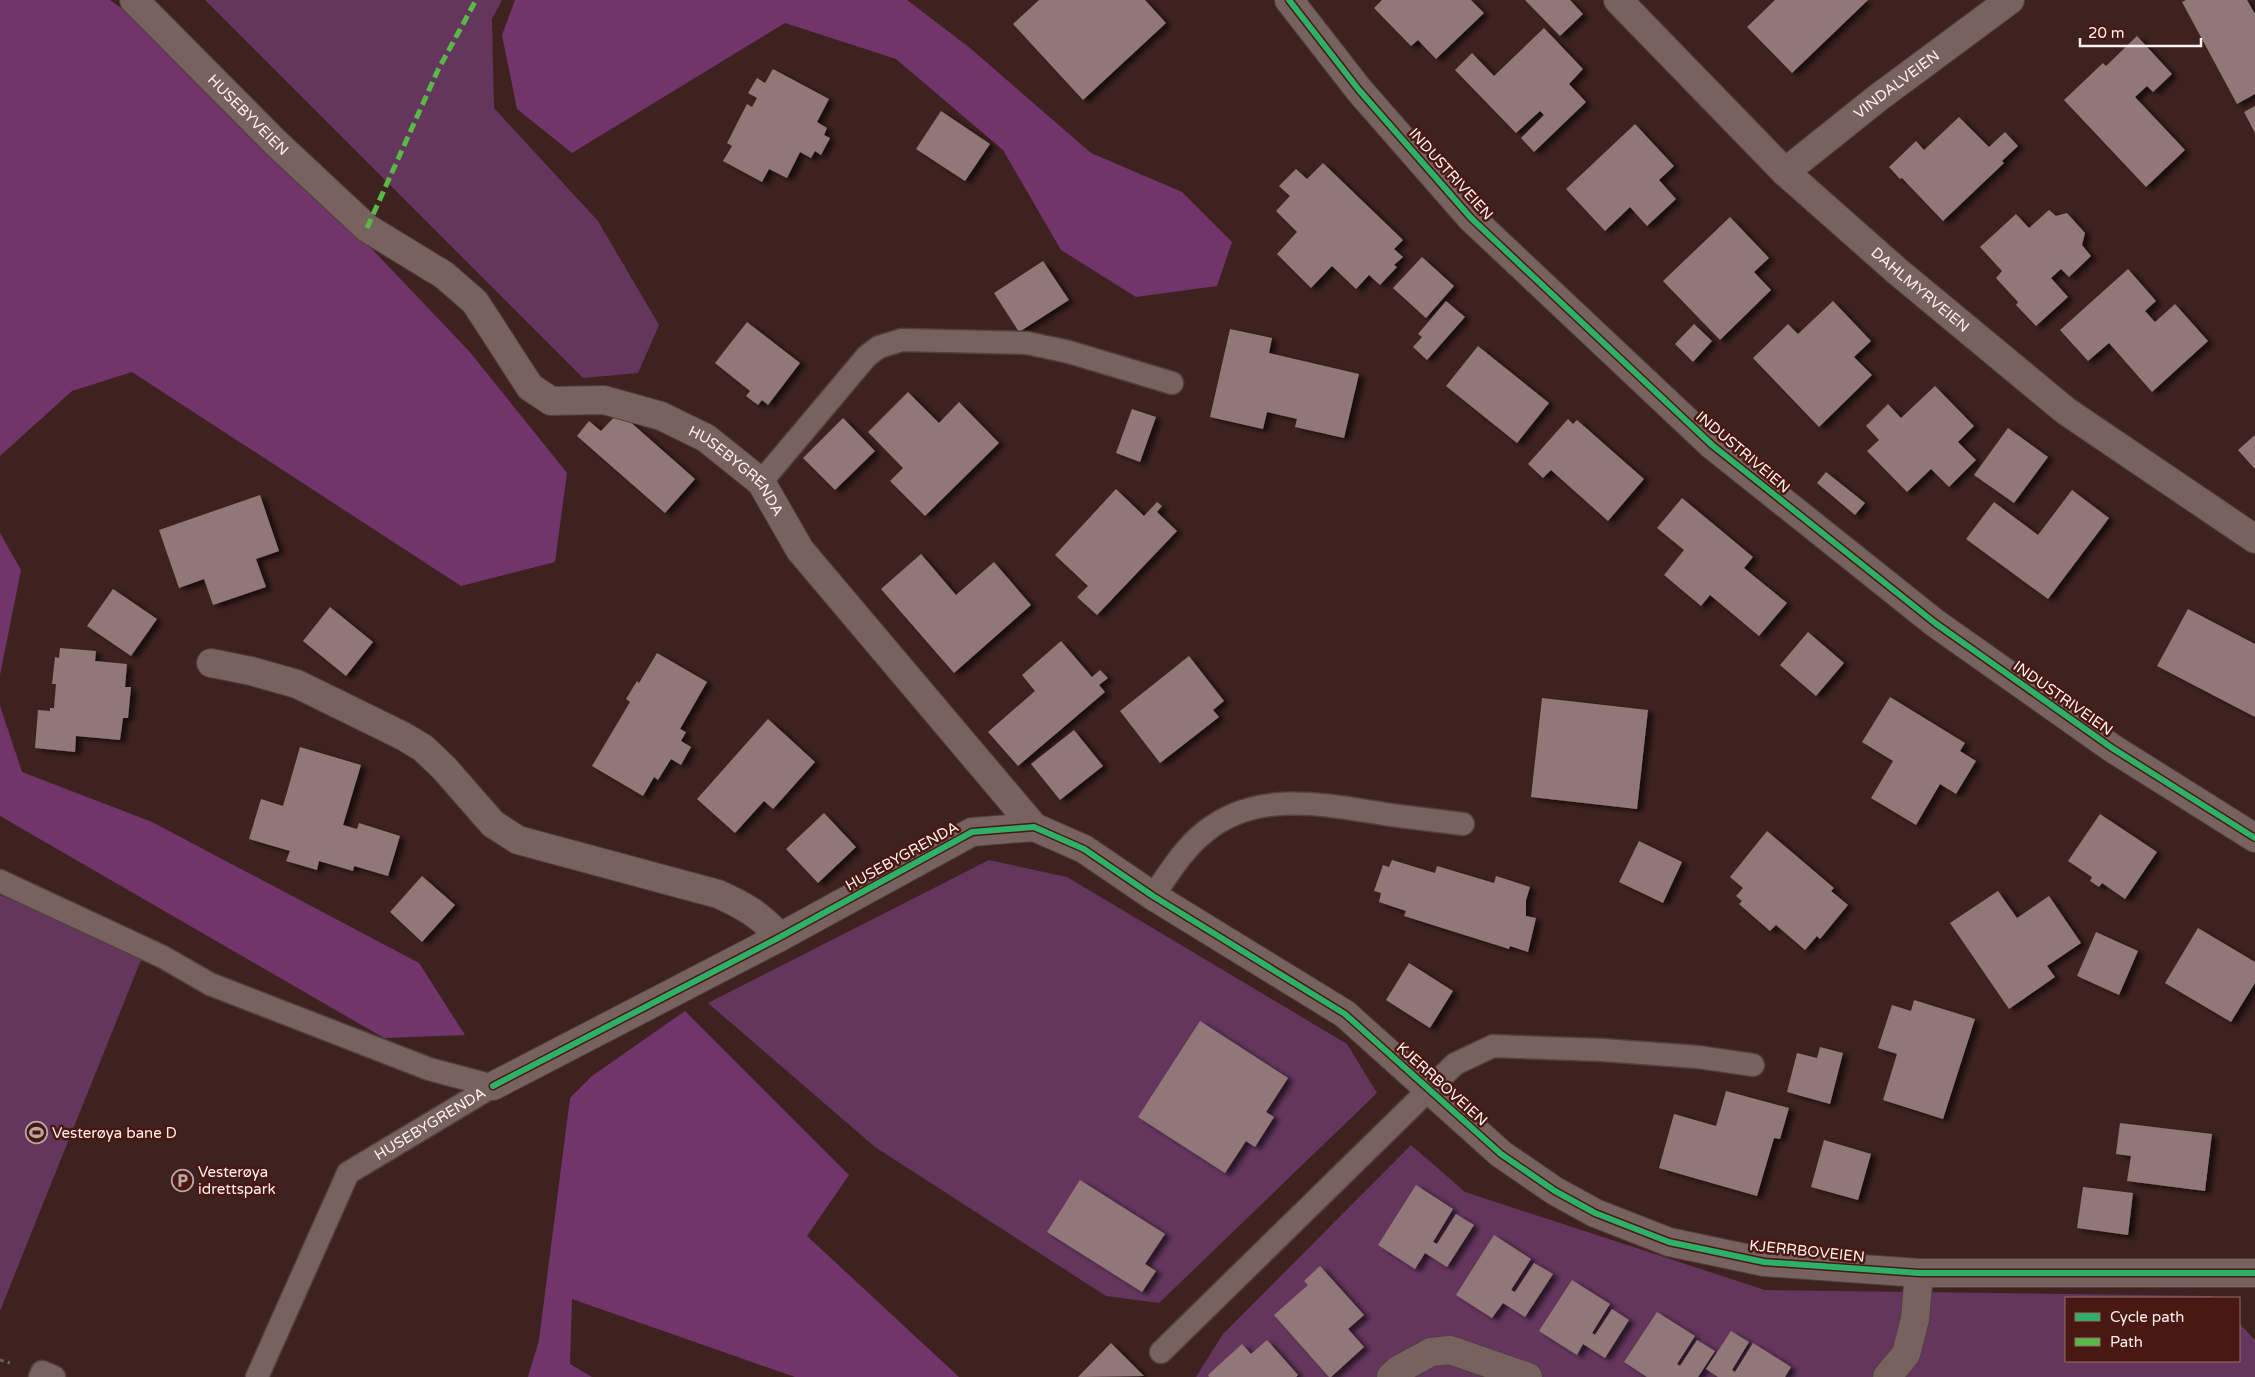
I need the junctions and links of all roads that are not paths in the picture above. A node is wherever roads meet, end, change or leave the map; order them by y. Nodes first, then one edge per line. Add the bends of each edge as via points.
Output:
1 (134, 0) edge
2 (1288, 0) edge
3 (1618, 0) edge
4 (2010, 0) edge
5 (1785, 172) junction
6 (367, 228) joint
7 (1172, 383) dead end
8 (761, 482) junction
9 (2255, 538) edge
10 (211, 664) dead end
11 (1463, 824) dead end
12 (1034, 827) junction
13 (2255, 838) edge
14 (0, 881) edge
15 (1153, 896) junction
16 (780, 937) junction
17 (1345, 1014) joint
18 (1753, 1065) dead end
19 (493, 1086) junction
20 (1430, 1090) junction
21 (1919, 1273) junction
22 (2255, 1273) edge
23 (1162, 1352) dead end
24 (40, 1377) edge
25 (54, 1377) edge
26 (257, 1377) edge
27 (1391, 1377) edge
28 (1528, 1377) edge
29 (1887, 1377) edge

1 - 6 street, HUSEBYVEIEN via 276,144
2 - 13 street, INDUSTRIVEIEN via 1359,90 1471,218 1712,445 1935,623 2112,748
3 - 5 street, DAHLMYRVEIEN
4 - 5 street, VINDALVEIEN
5 - 9 street, DAHLMYRVEIEN via 1897,271 2066,411
6 - 8 street, HUSEBYGRENDA via 444,275 475,302 530,386 551,401 604,400 660,416 706,438
7 - 8 lane via 1027,343 902,340 879,347 867,356
8 - 12 street, HUSEBYGRENDA via 800,550
10 - 16 street via 251,670 297,684 403,736 423,748 444,768 493,824 518,840 718,894 756,914
11 - 15 lane via 1293,802 1248,810 1222,821 1194,841
12 - 15 street, HUSEBYGRENDA via 1084,849
12 - 16 street, HUSEBYGRENDA via 972,832
14 - 19 lane via 163,957 210,984 429,1069
15 - 17 street, HUSEBYGRENDA
16 - 19 street, HUSEBYGRENDA
17 - 20 street, KJERRBOVEIEN
18 - 20 lane via 1698,1057 1493,1046 1455,1064
19 - 26 lane, HUSEBYGRENDA via 348,1173
20 - 21 street, KJERRBOVEIEN via 1501,1154 1554,1191 1595,1213 1669,1242 1764,1262
20 - 23 lane
21 - 22 street, KJERRBOVEIEN
21 - 29 street via 1915,1319 1906,1354
24 - 25 lane via 42,1372
27 - 28 street via 1431,1352 1450,1350

